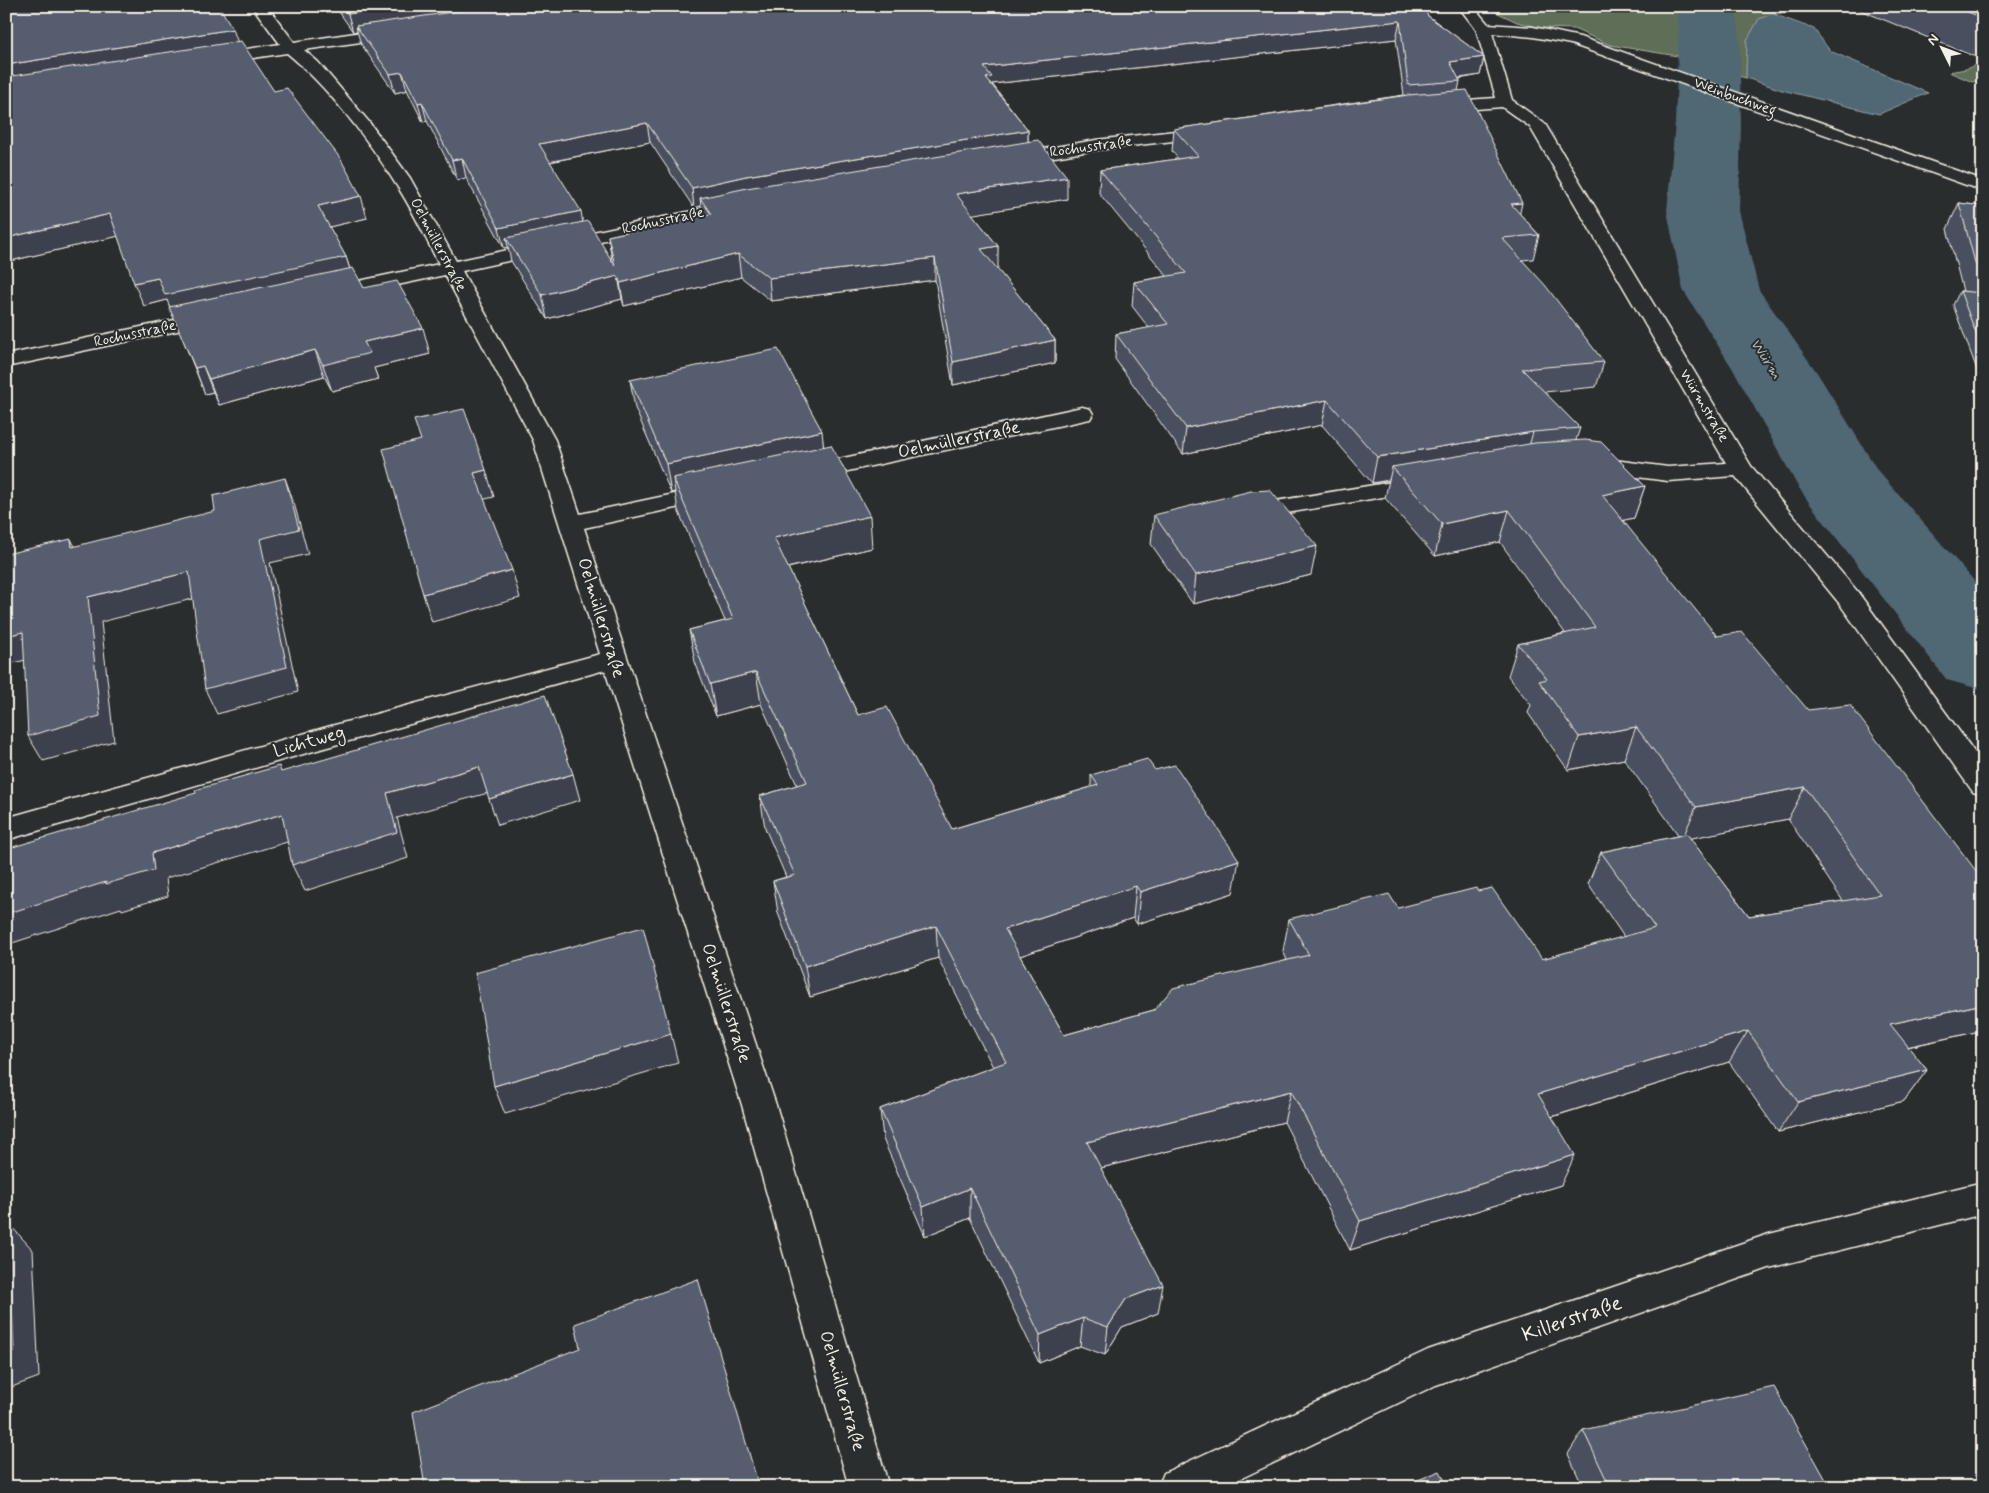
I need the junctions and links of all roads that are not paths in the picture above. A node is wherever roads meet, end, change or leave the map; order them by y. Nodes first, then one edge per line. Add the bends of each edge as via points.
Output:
1 (259, 6) edge
2 (1465, 6) edge
3 (1482, 28) junction
4 (406, 30) edge
5 (290, 47) junction
6 (202, 61) edge
7 (1505, 102) junction
8 (1422, 108) edge
9 (1225, 130) edge
10 (1000, 162) edge
11 (1983, 186) edge
12 (759, 202) edge
13 (450, 269) junction
14 (304, 299) edge
15 (227, 315) edge
16 (6, 362) edge
17 (1082, 414) dead end
18 (1568, 463) edge
19 (1742, 469) junction
20 (784, 478) edge
21 (1446, 480) edge
22 (736, 488) edge
23 (1251, 512) edge
24 (572, 523) junction
25 (613, 659) junction
26 (1983, 785) edge
27 (6, 829) edge
28 (1983, 1198) edge
29 (869, 1487) edge
30 (1178, 1487) edge

1 - 5 street, Oelmüllerstraße
2 - 3 street
3 - 7 street
3 - 11 street, Weinbuchweg via 1533,32 1575,40
4 - 5 street
5 - 6 street
5 - 13 street, Oelmüllerstraße via 312,65 394,168
7 - 8 street
7 - 19 street, Würmstraße via 1537,124
9 - 10 street, Rochusstraße via 1096,145
12 - 13 street, Rochusstraße
13 - 14 street, Rochusstraße
13 - 24 street, Oelmüllerstraße via 544,440
15 - 16 street, Rochusstraße
17 - 20 street, Oelmüllerstraße
18 - 19 street via 1668,474
19 - 26 street, Würmstraße via 1848,597
21 - 23 street
22 - 24 street
24 - 25 street, Oelmüllerstraße
25 - 27 street, Lichtweg
25 - 29 street, Oelmüllerstraße via 760,1105
28 - 30 street, Killerstraße via 1769,1251 1428,1369

